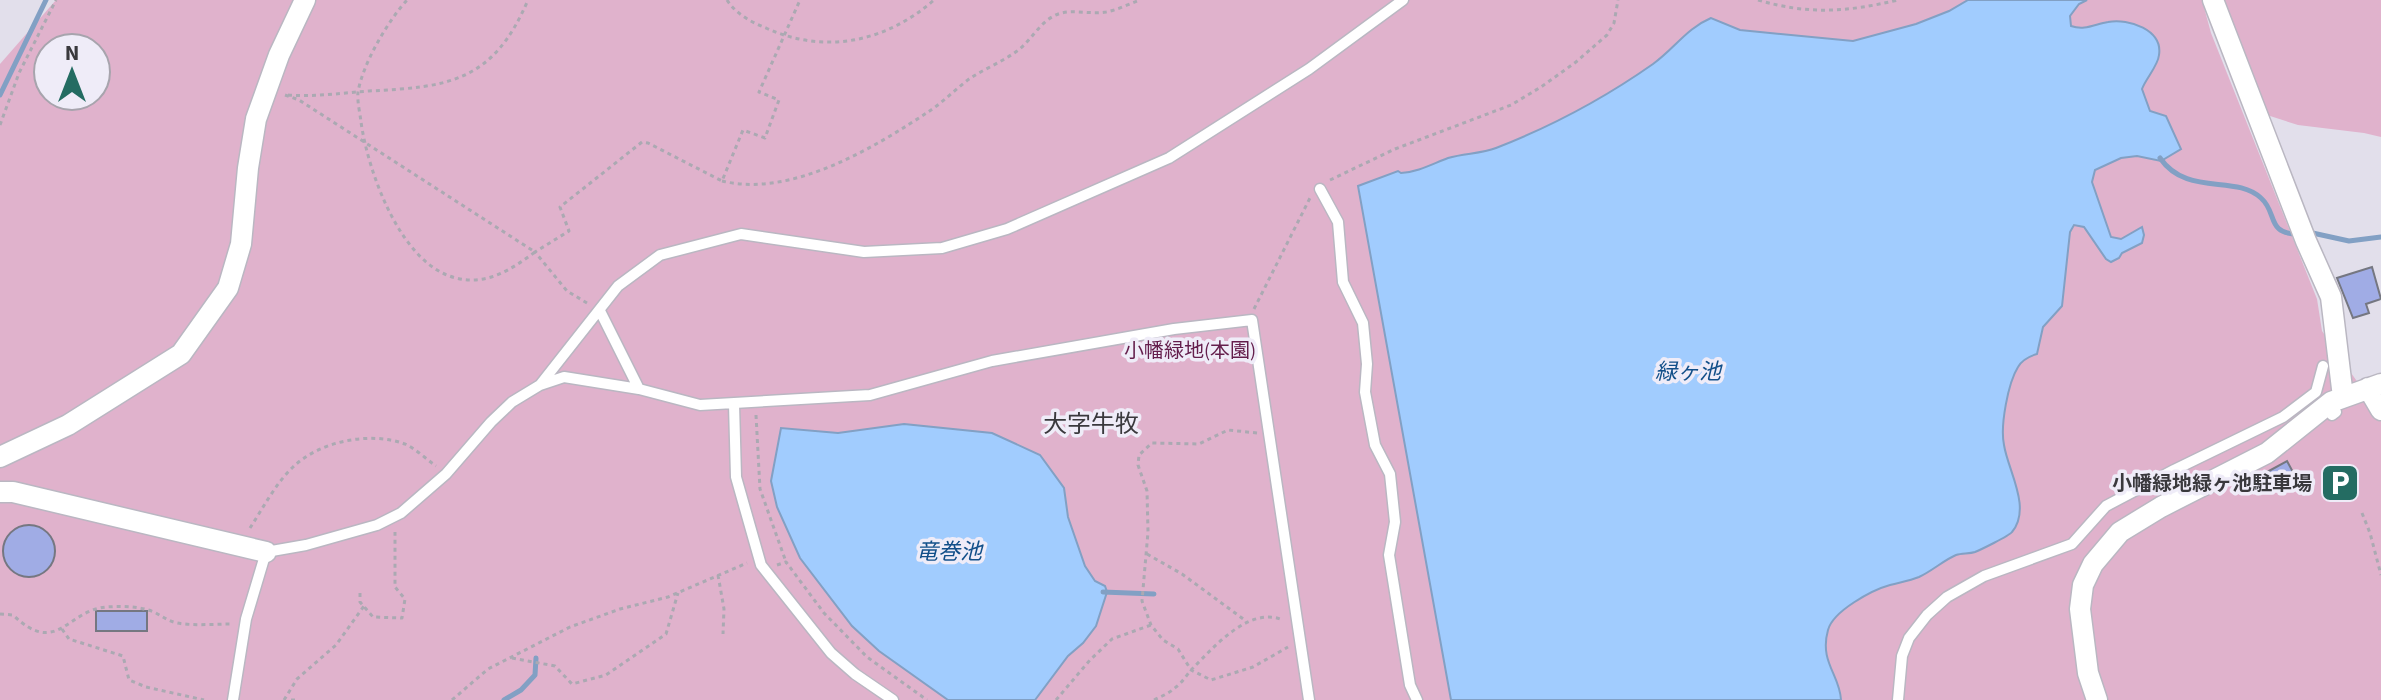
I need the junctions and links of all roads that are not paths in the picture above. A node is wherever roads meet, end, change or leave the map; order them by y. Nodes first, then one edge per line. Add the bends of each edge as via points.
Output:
1 (305, 0) edge
2 (1403, 0) edge
3 (2213, 0) edge
4 (1320, 189) road end
5 (600, 311) junction
6 (2323, 366) dead end
7 (540, 385) junction
8 (2375, 386) edge
9 (639, 389) junction
10 (734, 404) junction
11 (2337, 408) junction
12 (2381, 410) edge
13 (0, 457) edge
14 (0, 492) edge
15 (266, 552) junction
16 (233, 700) edge
17 (893, 700) edge
18 (1309, 700) edge
19 (1417, 700) edge
20 (1898, 700) edge
21 (2097, 700) edge

1 - 13 street via 274,94 256,119 241,244 228,288 181,354 68,425
2 - 5 lane via 1309,69 1169,158 1007,229 942,248 864,252 741,234 660,255 618,286
3 - 11 street via 2331,297
4 - 19 lane via 1338,222 1343,282 1363,323 1365,392 1375,445 1390,474 1395,522 1389,555 1410,685
5 - 7 lane
5 - 9 lane
6 - 20 lane via 2316,392 2283,417 2106,506 2072,544 1984,576 1947,597 1909,638
7 - 9 lane via 564,377
7 - 15 lane via 512,402 446,474 394,516 306,545
8 - 11 street
8 - 12 street
9 - 10 lane via 700,405
10 - 17 lane via 736,477 762,564 831,653
10 - 18 lane via 870,395 992,361 1252,320
11 - 21 street via 2320,409 2267,453 2120,532 2093,564 2080,609
14 - 15 street
15 - 16 lane via 245,626

